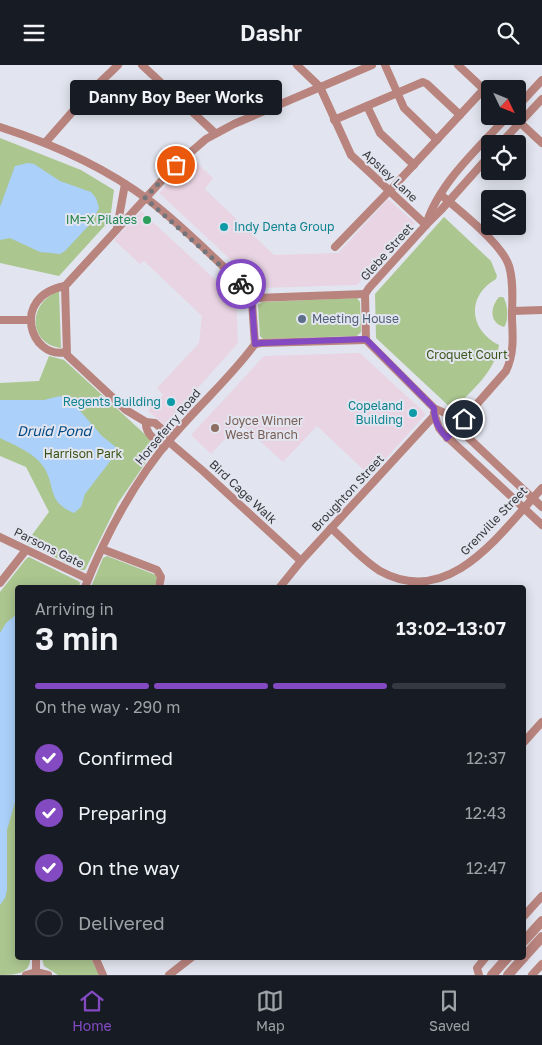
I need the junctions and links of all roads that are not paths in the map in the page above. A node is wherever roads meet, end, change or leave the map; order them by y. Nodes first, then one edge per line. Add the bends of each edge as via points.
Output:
1 (118, 65) edge
2 (142, 65) edge
3 (297, 65) edge
4 (372, 65) edge
5 (385, 65) edge
6 (458, 65) edge
7 (467, 68) edge
8 (542, 80) edge
9 (481, 85) edge
10 (320, 87) junction
11 (397, 93) junction
12 (481, 97) edge
13 (526, 97) edge
14 (542, 99) edge
15 (367, 106) junction
16 (460, 115) junction
17 (526, 116) edge
18 (334, 120) junction
19 (500, 125) edge
20 (518, 125) edge
21 (522, 125) edge
22 (0, 127) edge
23 (216, 133) junction
24 (509, 135) edge
25 (437, 140) junction
26 (45, 143) junction
27 (542, 143) edge
28 (414, 165) junction
29 (481, 165) edge
30 (125, 184) junction
31 (389, 191) junction
32 (441, 195) junction
33 (145, 198) junction
34 (448, 201) junction
35 (426, 225) junction
36 (118, 229) junction
37 (335, 247) dead end
38 (65, 286) junction
39 (365, 294) junction
40 (255, 298) junction
41 (542, 310) edge
42 (512, 311) junction
43 (0, 320) edge
44 (30, 320) junction
45 (366, 339) junction
46 (255, 344) junction
47 (66, 352) junction
48 (434, 412) junction
49 (146, 422) junction
50 (457, 427) junction
51 (447, 438) junction
52 (168, 442) junction
53 (542, 488) edge
54 (533, 498) junction
55 (542, 507) edge
56 (524, 508) junction
57 (542, 525) edge
58 (331, 528) junction
59 (0, 537) edge
60 (26, 549) junction
61 (102, 549) junction
62 (301, 561) junction
63 (88, 579) junction
64 (0, 583) edge
65 (86, 585) edge
66 (159, 585) edge
67 (282, 585) edge
68 (542, 722) edge
69 (526, 740) edge
70 (542, 896) edge
71 (526, 914) edge
72 (542, 921) edge
73 (542, 937) edge
74 (526, 939) edge
75 (526, 955) edge
76 (36, 960) edge
77 (96, 960) edge
78 (188, 960) edge
79 (484, 960) edge
80 (505, 960) edge
81 (521, 960) edge
82 (542, 964) edge
83 (36, 972) junction
84 (26, 975) edge
85 (48, 975) edge
86 (103, 975) edge
87 (169, 975) edge
88 (479, 975) edge
89 (492, 975) edge
90 (508, 975) edge
91 (532, 975) edge

1 - 26 street
2 - 23 street
3 - 10 street, Apsley Lane
4 - 10 street
5 - 11 street
6 - 7 street
7 - 9 street
8 - 13 street
10 - 18 street, Apsley Lane
10 - 23 street
11 - 15 street
11 - 16 street via 424,83
11 - 25 street via 407,112
12 - 16 street
14 - 17 street
15 - 18 street
15 - 28 street via 380,133
16 - 25 street
18 - 31 street, Apsley Lane via 351,155
19 - 32 street, Glebe Street via 458,170
20 - 24 street
21 - 27 street
22 - 26 street
23 - 33 street via 182,159
25 - 28 street
26 - 30 street via 98,167
28 - 31 street
29 - 34 street, Glebe Street
30 - 33 street
30 - 36 street
31 - 35 street, Apsley Lane
31 - 37 street
32 - 34 street
32 - 35 street, Glebe Street
33 - 36 street
33 - 40 street
34 - 35 street, Glebe Street
34 - 42 street via 505,256 511,274
35 - 39 street, Glebe Street
36 - 38 street
38 - 44 street via 42,295
38 - 47 street
39 - 40 street
39 - 45 street
40 - 46 street via 252,303
41 - 42 street
42 - 50 street via 511,361 498,382
43 - 44 street
44 - 47 street via 34,335 42,345 53,352
45 - 46 street
45 - 48 street
46 - 52 street, Horseferry Road
47 - 49 street, Bird Cage Walk via 126,410
48 - 50 street via 449,415
48 - 51 street via 438,428
48 - 58 street, Broughton Street
49 - 52 street, Bird Cage Walk via 155,423
49 - 52 street, Bird Cage Walk via 147,433
50 - 51 street
50 - 54 street
51 - 56 street
52 - 61 street, Horseferry Road via 126,501
52 - 62 street, Bird Cage Walk
53 - 54 street, Grenville Street
54 - 55 street
54 - 56 street, Grenville Street
56 - 57 street
56 - 58 street, Grenville Street via 474,560 451,574 425,581 411,581 379,570
58 - 62 street, Broughton Street
59 - 60 street, Parsons Gate
60 - 63 street, Parsons Gate
60 - 64 street
61 - 63 street, Horseferry Road
61 - 66 street via 157,570 161,577
62 - 67 street, Broughton Street
63 - 65 street, Horseferry Road
68 - 69 street
70 - 71 street
72 - 74 street
73 - 75 street
76 - 83 street
77 - 86 street
78 - 87 street
79 - 88 street via 477,968
80 - 89 street
81 - 90 street
82 - 91 street
83 - 84 street
83 - 85 street

